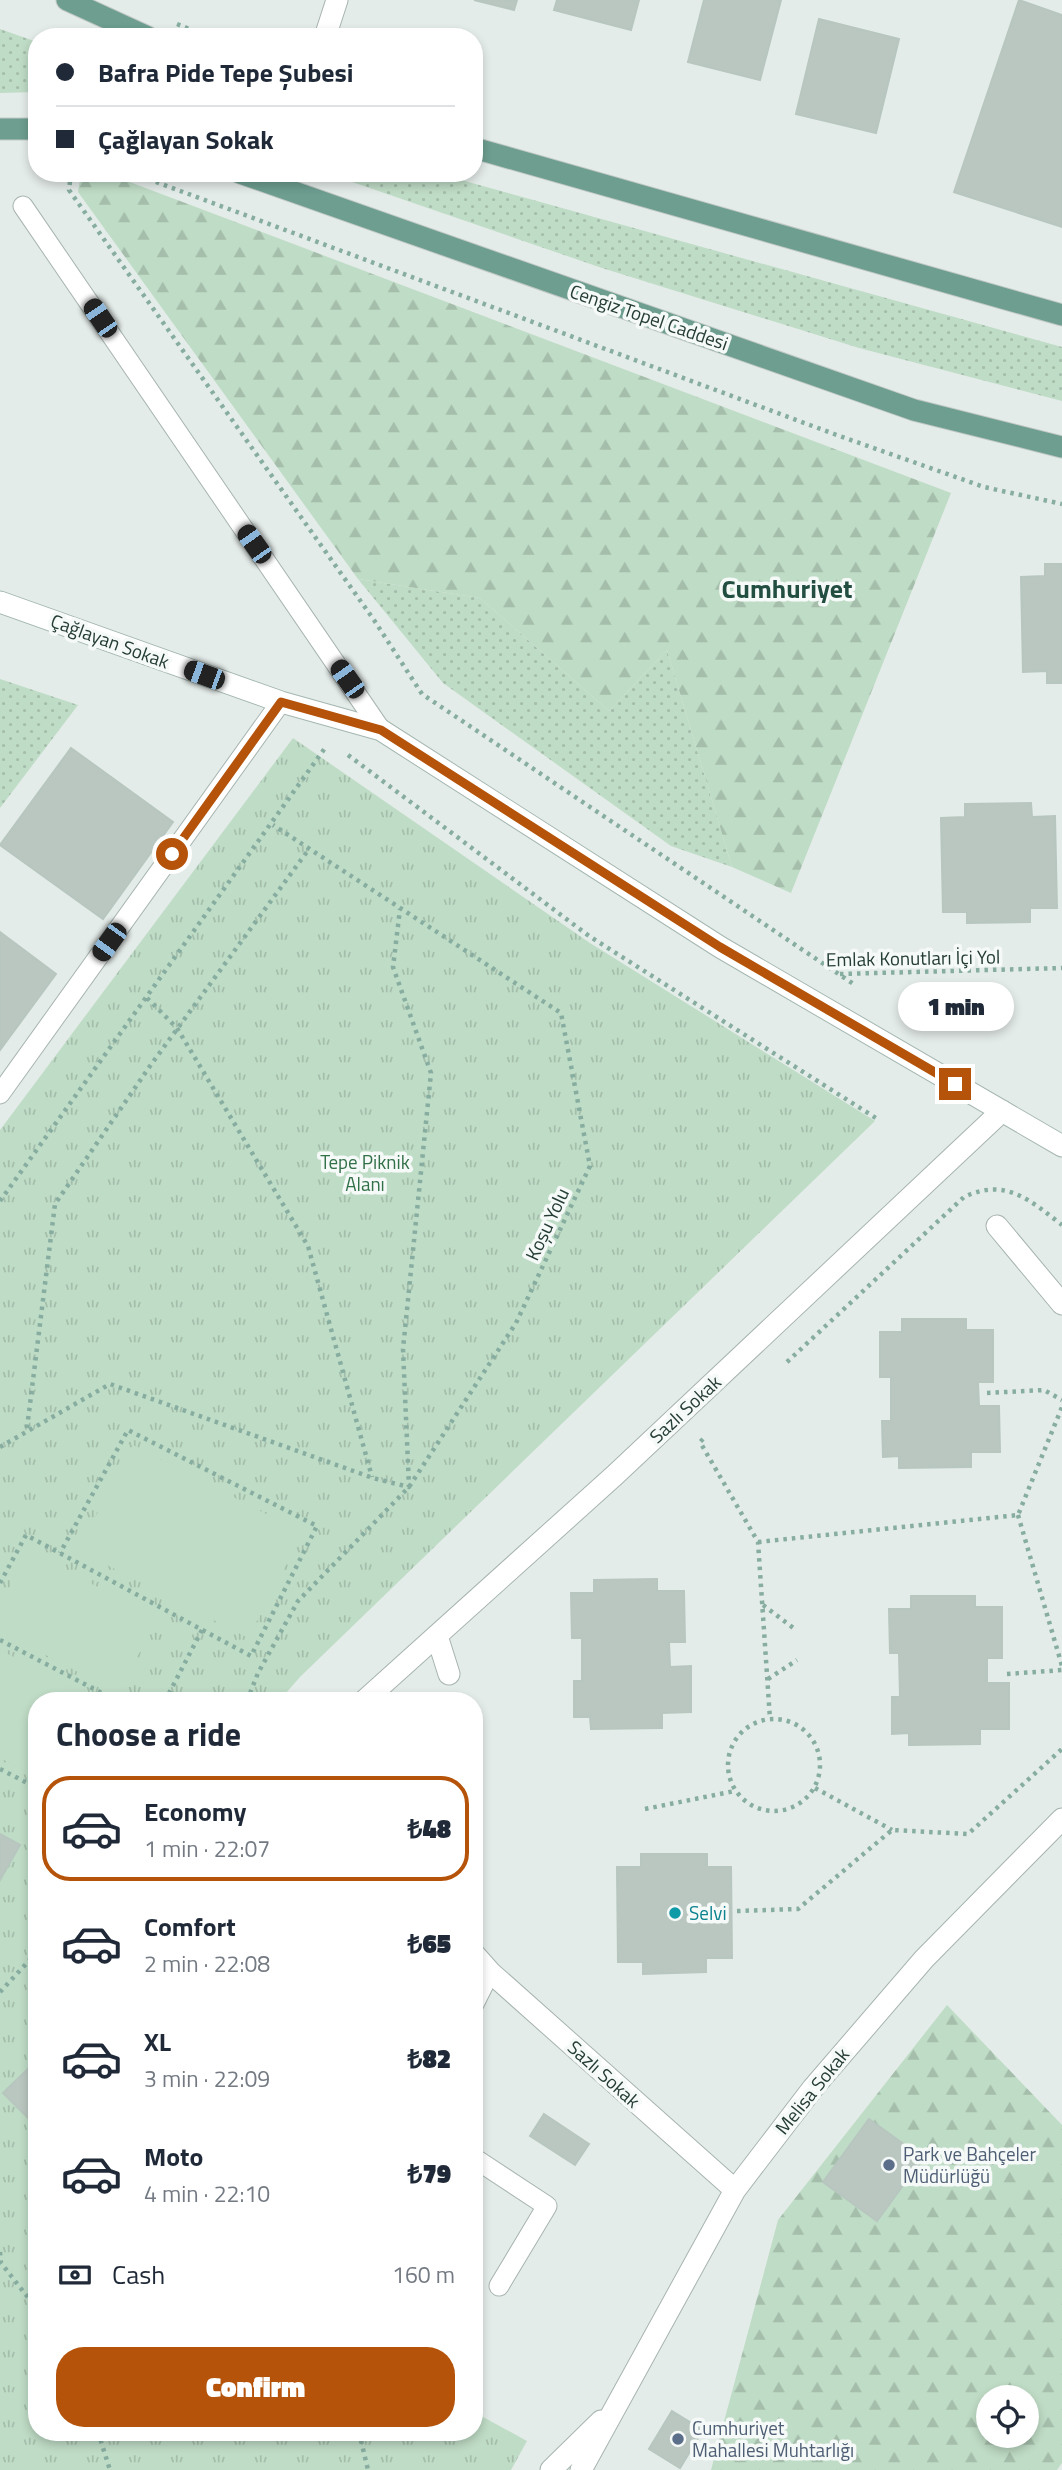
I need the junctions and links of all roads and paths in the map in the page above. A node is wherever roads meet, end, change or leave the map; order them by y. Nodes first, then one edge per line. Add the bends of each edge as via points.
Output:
1 (67, 0) edge
2 (337, 0) edge
3 (128, 28) edge
4 (328, 28) edge
5 (0, 129) edge
6 (28, 129) edge
7 (483, 151) edge
8 (70, 182) edge
9 (156, 182) edge
10 (266, 182) edge
11 (23, 206) dead end
12 (1062, 316) edge
13 (1062, 447) edge
14 (1062, 504) edge
15 (0, 602) edge
16 (281, 702) junction
17 (381, 730) junction
18 (331, 741) dead end
19 (340, 748) dead end
20 (273, 825) junction
21 (309, 849) junction
22 (400, 908) junction
23 (1062, 968) edge
24 (826, 974) dead end
25 (838, 974) junction
26 (861, 989) dead end
27 (147, 998) junction
28 (177, 1028) junction
29 (0, 1094) edge
30 (1002, 1111) junction
31 (879, 1120) dead end
32 (1062, 1146) edge
33 (0, 1201) edge
34 (1062, 1225) edge
35 (997, 1226) dead end
36 (1062, 1304) edge
37 (779, 1369) dead end
38 (988, 1393) dead end
39 (1062, 1399) edge
40 (1062, 1407) edge
41 (27, 1429) junction
42 (710, 1433) dead end
43 (0, 1447) edge
44 (373, 1478) junction
45 (409, 1487) junction
46 (1018, 1515) junction
47 (758, 1542) junction
48 (60, 1553) junction
49 (0, 1583) edge
50 (762, 1605) junction
51 (202, 1630) junction
52 (796, 1630) dead end
53 (437, 1636) junction
54 (0, 1640) edge
55 (797, 1660) dead end
56 (1062, 1668) edge
57 (449, 1674) dead end
58 (1007, 1674) dead end
59 (767, 1679) junction
60 (100, 1692) edge
61 (170, 1692) edge
62 (251, 1692) edge
63 (375, 1692) edge
64 (769, 1718) junction
65 (1062, 1749) edge
66 (0, 1769) edge
67 (28, 1783) edge
68 (815, 1788) junction
69 (735, 1791) junction
70 (645, 1809) dead end
71 (1062, 1819) edge
72 (892, 1830) junction
73 (737, 1911) dead end
74 (28, 1962) edge
75 (483, 1965) edge
76 (489, 1972) junction
77 (483, 1985) edge
78 (0, 1992) edge
79 (483, 2164) edge
80 (735, 2190) junction
81 (0, 2252) edge
82 (499, 2286) dead end
83 (28, 2298) edge
84 (618, 2404) junction
85 (101, 2441) edge
86 (361, 2441) edge
87 (110, 2470) edge
88 (368, 2470) edge
89 (551, 2470) edge
90 (581, 2470) edge

1 - 3 main road
2 - 4 street
5 - 6 main road
7 - 12 main road
8 - 25 path via 69,190 422,694
9 - 14 path via 834,434 984,486
10 - 13 main road, Cengiz Topel Caddesi via 915,410
11 - 17 lane
15 - 16 street, Çağlayan Sokak
16 - 17 street, Çağlayan Sokak
16 - 29 lane
17 - 30 street, Çağlayan Sokak via 720,947
18 - 20 path
19 - 31 path via 589,936
20 - 21 path, Koşu Yolu
20 - 27 path
21 - 22 path, Koşu Yolu
21 - 28 path
22 - 45 path via 393,967 431,1073 403,1349
22 - 45 path, Koşu Yolu via 561,1013 590,1166 516,1323
23 - 25 path, Emlak Konutları İçi Yol
24 - 25 path, Emlak Konutları İçi Yol
25 - 26 path
27 - 28 path
27 - 33 path
28 - 41 path via 55,1204
28 - 44 path via 308,1246
30 - 32 street, Çağlayan Sokak
30 - 53 street, Sazlı Sokak
34 - 37 path via 1019,1192 977,1190 964,1196
35 - 36 street
38 - 39 path via 1044,1390
40 - 46 path
41 - 43 path
41 - 44 path via 110,1384
42 - 47 path via 700,1442
44 - 45 path
45 - 62 path, Koşu Yolu via 298,1601
46 - 47 path
46 - 56 path
47 - 50 path
48 - 49 path via 26,1535
48 - 51 path
48 - 51 path via 128,1430 317,1527 251,1656
50 - 52 path
50 - 59 path
51 - 61 path
53 - 57 street
53 - 63 street, Sazlı Sokak
54 - 60 path
55 - 59 path
56 - 58 path
59 - 64 path
64 - 68 path via 792,1722 808,1733 818,1749 821,1769
64 - 69 path via 738,1734 729,1751 727,1770
65 - 72 path via 968,1834
66 - 67 path
68 - 69 path via 802,1802 784,1810 764,1810
68 - 72 path
69 - 70 path
71 - 80 street, Melisa Sokak via 924,1959 813,2088
72 - 73 path via 798,1909
74 - 78 path
75 - 76 street, Sazlı Sokak
76 - 77 lane
76 - 80 street, Sazlı Sokak
79 - 82 lane via 547,2206
80 - 84 street, Melisa Sokak
81 - 83 path via 1,2263
84 - 89 street, Melisa Sokak
84 - 90 street, Melisa Sokak
85 - 87 path
86 - 88 path

